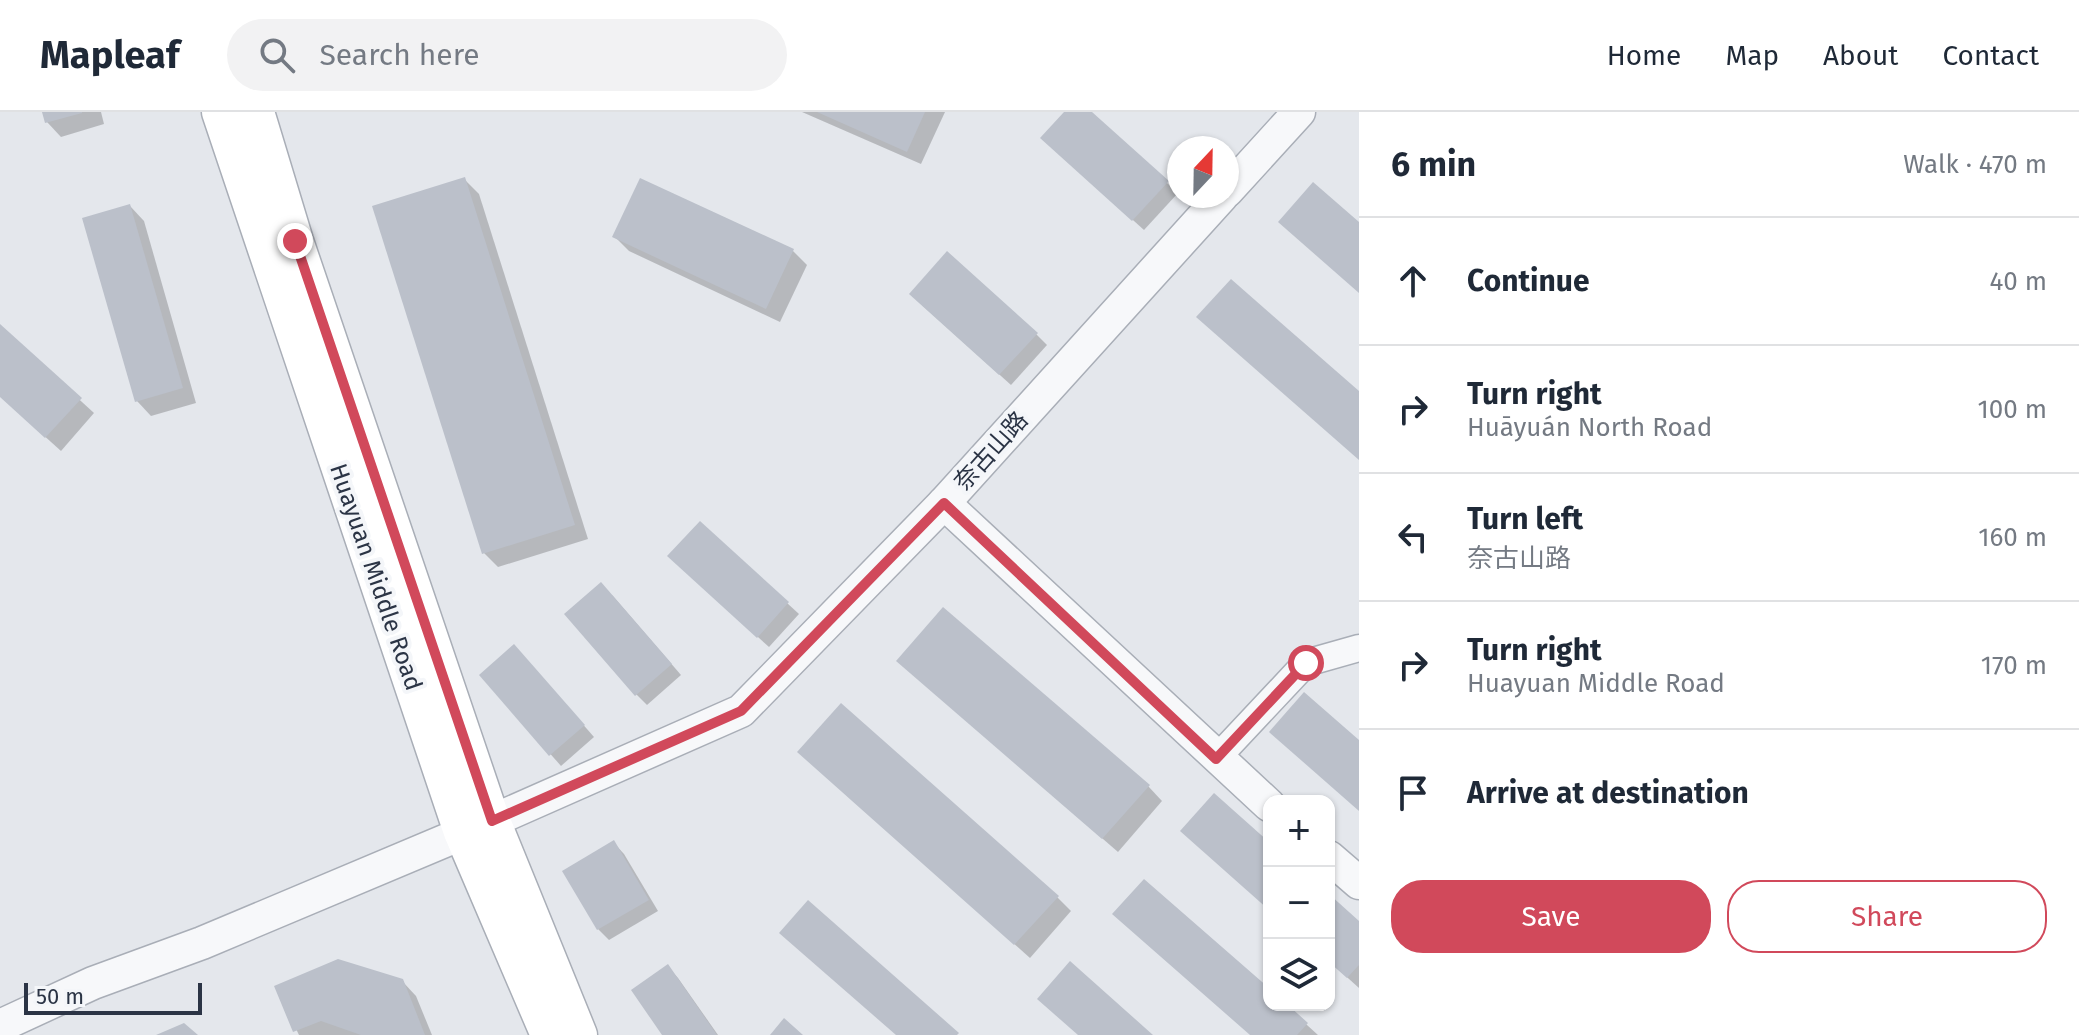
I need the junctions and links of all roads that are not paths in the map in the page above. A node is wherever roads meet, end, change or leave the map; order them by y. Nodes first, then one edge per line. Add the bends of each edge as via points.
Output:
1 (220, 112) edge
2 (256, 112) edge
3 (1299, 112) edge
4 (1239, 178) edge
5 (1211, 208) edge
6 (944, 503) junction
7 (1359, 648) edge
8 (1216, 759) junction
9 (1263, 800) edge
10 (477, 827) junction
11 (1335, 862) edge
12 (1359, 883) edge
13 (0, 1026) edge
14 (549, 1035) edge
15 (579, 1035) edge

1 - 10 main road, Huayuan Middle Road
2 - 10 main road, Huayuan Middle Road
3 - 4 street
5 - 6 street, 奈古山路
6 - 8 street
6 - 10 street, 奈古山路 via 741,711
7 - 8 street via 1306,663
8 - 9 street
10 - 13 street, 奈古山路
10 - 14 main road, Huayuan Middle Road
10 - 15 main road, Huayuan Middle Road
11 - 12 street

